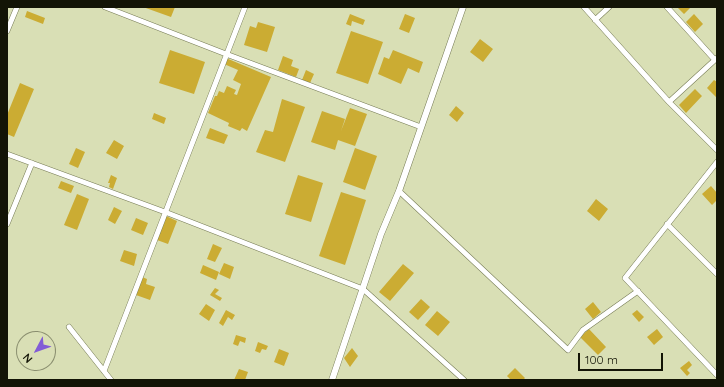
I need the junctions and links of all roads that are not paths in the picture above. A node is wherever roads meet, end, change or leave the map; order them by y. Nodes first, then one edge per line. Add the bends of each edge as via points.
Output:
1 (16, 7) edge
2 (105, 7) edge
3 (244, 7) edge
4 (463, 7) edge
5 (584, 7) edge
6 (609, 7) edge
7 (667, 7) edge
8 (595, 20) junction
9 (7, 31) edge
10 (226, 54) junction
11 (716, 59) edge
12 (669, 102) junction
13 (421, 128) junction
14 (717, 150) edge
15 (7, 154) edge
16 (717, 162) edge
17 (32, 163) junction
18 (399, 191) junction
19 (165, 212) junction
20 (7, 224) edge
21 (667, 224) junction
22 (717, 274) edge
23 (363, 289) junction
24 (638, 291) junction
25 (69, 327) dead end
26 (104, 371) junction
27 (717, 375) edge
28 (111, 380) edge
29 (332, 380) edge
30 (464, 380) edge

1 - 9 street
2 - 10 street
3 - 10 street
4 - 13 street
5 - 8 street
6 - 8 street
7 - 11 street
8 - 12 street
10 - 13 street
10 - 19 street
11 - 12 street
12 - 14 street
13 - 18 street
15 - 17 street
16 - 21 street
17 - 19 street
17 - 20 street
18 - 23 street via 381,234
18 - 24 street via 568,350 583,330
19 - 23 street
19 - 26 street
21 - 22 street
21 - 24 street via 625,278
23 - 29 street
23 - 30 street
24 - 27 street
25 - 26 street
26 - 28 street

